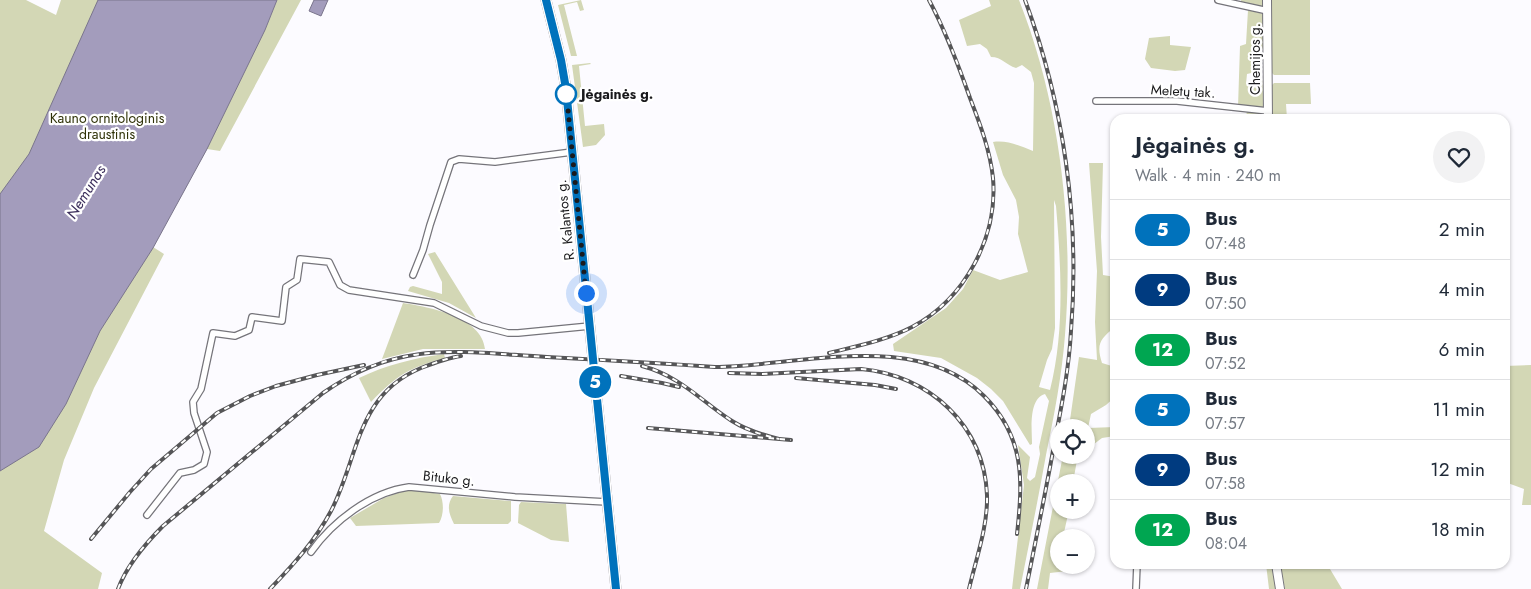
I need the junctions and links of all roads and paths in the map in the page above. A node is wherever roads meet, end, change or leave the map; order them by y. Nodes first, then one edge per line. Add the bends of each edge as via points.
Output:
1 (546, 0) edge
2 (1218, 0) edge
3 (1268, 0) edge
4 (1237, 3) edge
5 (1268, 11) junction
6 (1096, 101) dead end
7 (1262, 114) edge
8 (1268, 114) edge
9 (572, 152) junction
10 (413, 275) dead end
11 (590, 326) junction
12 (607, 502) junction
13 (147, 515) dead end
14 (311, 552) dead end
15 (1138, 569) edge
16 (1277, 569) edge
17 (616, 589) edge
18 (1136, 589) edge
19 (1280, 589) edge

1 - 9 main road, R. Kalantos g. via 561,60
2 - 4 street
3 - 5 main road, Chemijos g.
4 - 5 street
5 - 8 main road, Chemijos g.
6 - 7 street, Meletų tak. via 1177,101
9 - 10 street via 495,162 459,159 451,162
9 - 11 main road, R. Kalantos g.
11 - 12 main road, R. Kalantos g.
11 - 13 street via 508,333 481,326 434,303 349,290 340,285 329,262 300,258 296,280 286,287 282,322 252,317 249,330 236,336 213,333 201,389 193,402 207,452 204,464 180,473
12 - 14 street, Bituko g. via 400,488 350,512
12 - 17 main road, R. Kalantos g.
15 - 18 street
16 - 19 main road

